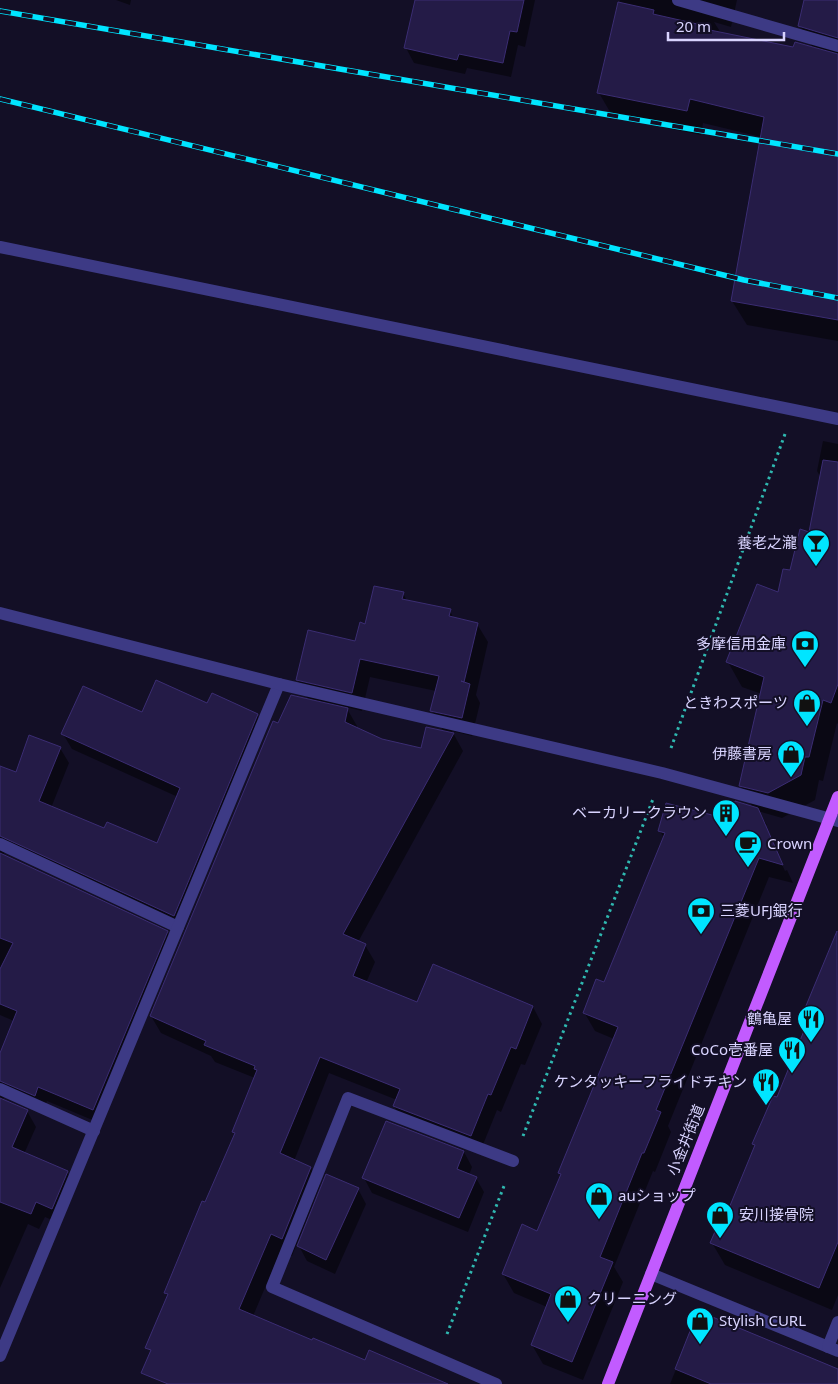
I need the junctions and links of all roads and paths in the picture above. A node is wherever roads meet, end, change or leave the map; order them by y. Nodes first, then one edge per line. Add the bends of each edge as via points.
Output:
1 (678, 0) edge
2 (838, 46) edge
3 (0, 247) edge
4 (794, 410) junction
5 (838, 419) edge
6 (0, 613) edge
7 (279, 684) junction
8 (662, 773) junction
9 (838, 797) edge
10 (834, 820) edge
11 (0, 844) edge
12 (178, 927) junction
13 (0, 1089) edge
14 (94, 1131) junction
15 (513, 1161) junction
16 (651, 1274) junction
17 (838, 1322) edge
18 (833, 1349) edge
19 (0, 1356) edge
20 (438, 1359) junction
21 (496, 1384) edge
22 (608, 1384) edge

1 - 2 street
3 - 4 street
4 - 5 street
4 - 8 path
6 - 7 street
7 - 8 street
7 - 12 street
8 - 10 street
8 - 15 path
9 - 10 main road, 小金井街道
10 - 16 main road, 小金井街道
11 - 12 street
12 - 14 street
13 - 14 street
14 - 19 street
15 - 20 path
15 - 20 street via 348,1098 272,1287
16 - 18 street
16 - 22 main road, 小金井街道
17 - 18 street
20 - 21 street

